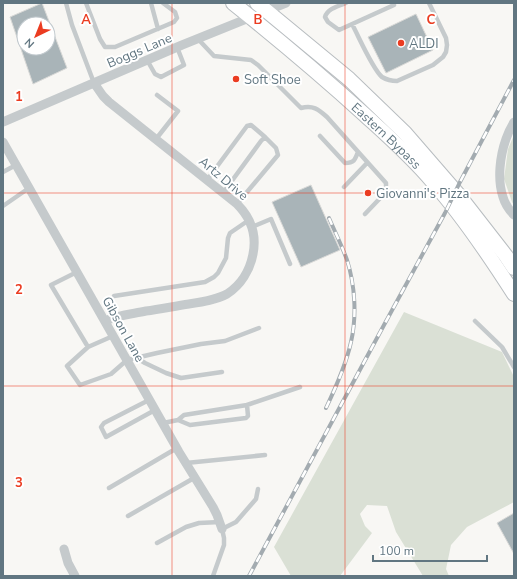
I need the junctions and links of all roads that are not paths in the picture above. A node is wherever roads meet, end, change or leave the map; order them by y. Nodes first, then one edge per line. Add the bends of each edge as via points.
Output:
1 (66, 3) edge
2 (86, 3) edge
3 (151, 3) edge
4 (162, 3) edge
5 (233, 3) edge
6 (286, 3) edge
7 (346, 3) edge
8 (429, 3) edge
9 (395, 4) edge
10 (262, 7) edge
11 (251, 18) junction
12 (352, 24) junction
13 (158, 29) junction
14 (198, 39) junction
15 (177, 47) junction
16 (147, 60) junction
17 (94, 83) junction
18 (157, 94) dead end
19 (3, 122) edge
20 (514, 122) edge
21 (320, 136) dead end
22 (265, 137) junction
23 (156, 139) junction
24 (3, 142) edge
25 (358, 152) junction
26 (367, 163) junction
27 (16, 165) junction
28 (3, 172) edge
29 (207, 180) junction
30 (344, 187) dead end
31 (28, 188) junction
32 (223, 192) junction
33 (237, 204) junction
34 (3, 206) edge
35 (365, 214) dead end
36 (514, 215) edge
37 (251, 224) junction
38 (290, 264) dead end
39 (514, 268) edge
40 (77, 272) junction
41 (514, 294) edge
42 (114, 296) dead end
43 (105, 321) junction
44 (475, 321) dead end
45 (259, 328) dead end
46 (113, 336) junction
47 (88, 347) junction
48 (137, 358) junction
49 (127, 360) junction
50 (514, 367) edge
51 (222, 372) dead end
52 (300, 387) dead end
53 (149, 400) junction
54 (247, 405) junction
55 (155, 410) junction
56 (178, 420) junction
57 (163, 423) junction
58 (177, 448) junction
59 (265, 455) dead end
60 (186, 463) junction
61 (194, 478) junction
62 (109, 488) dead end
63 (258, 489) dead end
64 (128, 516) dead end
65 (221, 526) junction
66 (157, 543) dead end
67 (64, 549) dead end
68 (72, 575) edge
69 (213, 576) edge

1 - 17 lane
2 - 13 lane via 105,47 115,47
3 - 13 lane
4 - 13 lane via 175,12 177,18
5 - 11 main road, Eastern Bypass
6 - 10 street, Boggs Lane
7 - 12 lane via 330,10 325,17 339,30
8 - 12 lane via 446,38 446,52 433,65 397,81 387,80 373,66
9 - 12 lane
10 - 11 street, Boggs Lane
10 - 39 main road, Eastern Bypass via 349,79 405,133 457,193
11 - 14 street, Boggs Lane
11 - 41 main road, Eastern Bypass via 336,89 431,180 491,258
14 - 15 street, Boggs Lane
14 - 25 lane via 214,56 251,60 300,108 311,107 319,110
15 - 16 street, Boggs Lane
15 - 16 lane via 184,65 161,77 155,74
16 - 17 street, Boggs Lane
17 - 19 street, Boggs Lane
17 - 23 street, Artz Drive via 109,102
18 - 23 lane via 178,112
20 - 36 street via 503,148 500,181 503,198
21 - 25 lane via 345,163 354,161
22 - 29 lane via 251,125 247,126
22 - 32 lane
22 - 33 lane via 276,148 278,155
23 - 29 street, Artz Drive
24 - 27 street, Gibson Lane
25 - 26 lane
26 - 30 lane
26 - 35 lane via 386,183 386,188 385,193
27 - 28 lane
27 - 31 street, Gibson Lane
29 - 32 street, Artz Drive
31 - 34 lane
31 - 40 street, Gibson Lane
32 - 33 street, Artz Drive
33 - 37 street, Artz Drive
37 - 38 lane via 271,219
37 - 42 lane via 230,233 226,258 218,273 205,282
37 - 43 street, Artz Drive via 255,241 250,267 240,282 227,294
40 - 43 street, Gibson Lane
40 - 47 lane via 51,285
43 - 46 street, Gibson Lane
44 - 50 lane via 502,347
45 - 48 lane via 225,341
46 - 47 lane
46 - 49 street, Gibson Lane
47 - 49 lane via 67,366 80,385 111,374
48 - 49 lane
48 - 51 lane via 182,378
49 - 53 street, Gibson Lane
52 - 54 lane
53 - 55 street, Gibson Lane
53 - 55 lane via 104,423 101,427 106,437
54 - 56 lane via 184,415
54 - 56 lane via 246,418 190,425
55 - 57 street, Gibson Lane
56 - 57 lane
57 - 58 street, Gibson Lane
58 - 60 street, Gibson Lane
58 - 62 lane
59 - 60 lane
60 - 61 street, Gibson Lane
61 - 64 lane
61 - 65 street, Gibson Lane
63 - 65 lane via 256,499 236,522
65 - 66 lane via 199,523
65 - 69 lane via 224,545
67 - 68 street

